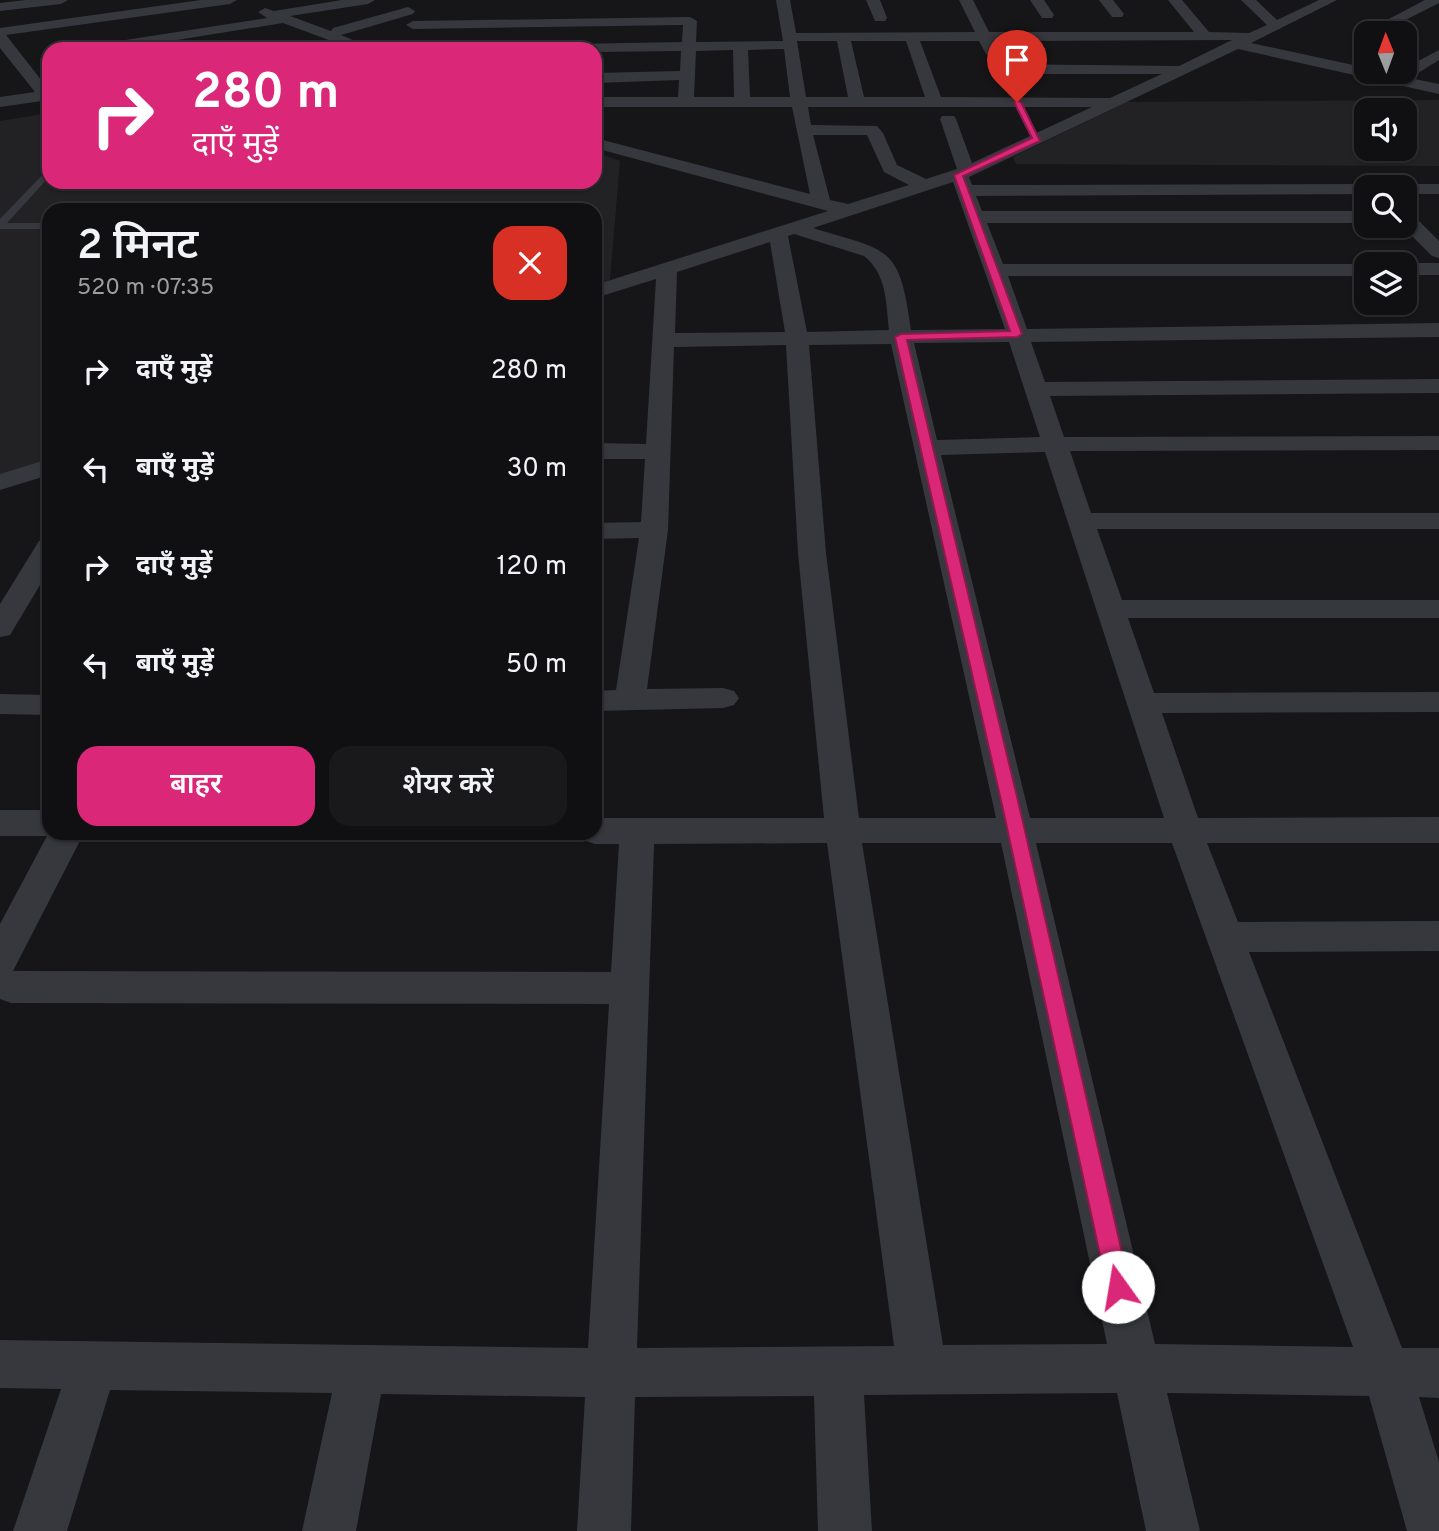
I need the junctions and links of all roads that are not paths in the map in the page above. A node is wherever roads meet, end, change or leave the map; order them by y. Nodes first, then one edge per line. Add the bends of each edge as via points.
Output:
1 (61, 0) edge
2 (368, 0) edge
3 (783, 0) edge
4 (873, 0) edge
5 (966, 0) edge
6 (1037, 0) edge
7 (1175, 0) edge
8 (1248, 0) edge
9 (1330, 0) edge
10 (1435, 0) edge
11 (240, 3) edge
12 (169, 4) edge
13 (0, 7) edge
14 (1048, 15) dead end
15 (279, 17) junction
16 (596, 17) junction
17 (880, 18) dead end
18 (92, 19) junction
19 (1394, 21) edge
20 (1276, 26) junction
21 (792, 30) junction
22 (0, 32) edge
23 (911, 36) junction
24 (983, 36) junction
25 (1205, 36) junction
26 (843, 37) junction
27 (0, 38) edge
28 (1242, 40) junction
29 (115, 42) edge
30 (146, 42) edge
31 (326, 42) edge
32 (592, 42) edge
33 (688, 46) junction
34 (740, 46) junction
35 (602, 47) edge
36 (1335, 51) dead end
37 (1439, 54) edge
38 (1313, 62) junction
39 (1418, 66) edge
40 (1184, 69) junction
41 (1354, 71) edge
42 (687, 75) junction
43 (602, 78) edge
44 (1415, 84) edge
45 (1009, 85) junction
46 (42, 89) edge
47 (1439, 89) edge
48 (42, 96) edge
49 (0, 102) edge
50 (602, 102) edge
51 (686, 102) junction
52 (742, 102) junction
53 (797, 102) junction
54 (857, 102) junction
55 (936, 102) junction
56 (1114, 102) junction
57 (948, 120) dead end
58 (803, 130) junction
59 (1037, 139) junction
60 (602, 145) edge
61 (42, 179) edge
62 (925, 186) junction
63 (967, 189) junction
64 (1354, 189) edge
65 (1417, 189) edge
66 (1439, 189) edge
67 (822, 202) junction
68 (848, 210) junction
69 (1209, 216) junction
70 (1354, 217) edge
71 (1417, 217) edge
72 (1428, 217) dead end
73 (0, 225) edge
74 (42, 226) edge
75 (1417, 229) edge
76 (786, 230) junction
77 (1439, 252) edge
78 (667, 269) junction
79 (1417, 269) edge
80 (1439, 269) edge
81 (995, 270) junction
82 (1247, 270) junction
83 (1354, 270) edge
84 (602, 290) edge
85 (1439, 330) edge
86 (1017, 334) junction
87 (901, 337) junction
88 (797, 338) junction
89 (664, 340) junction
90 (1439, 386) edge
91 (1035, 389) junction
92 (1439, 443) edge
93 (1054, 444) junction
94 (928, 448) junction
95 (602, 451) edge
96 (659, 452) junction
97 (42, 469) edge
98 (0, 482) edge
99 (1439, 521) edge
100 (1079, 522) junction
101 (654, 530) junction
102 (602, 531) edge
103 (42, 559) edge
104 (1110, 609) junction
105 (1439, 609) edge
106 (0, 628) edge
107 (723, 698) dead end
108 (602, 701) edge
109 (630, 701) junction
110 (1439, 702) edge
111 (1141, 703) junction
112 (0, 704) edge
113 (42, 705) edge
114 (0, 823) edge
115 (42, 823) edge
116 (1185, 830) junction
117 (602, 831) edge
118 (843, 831) junction
119 (1016, 831) junction
120 (1439, 831) edge
121 (637, 832) junction
122 (62, 840) edge
123 (1439, 936) edge
124 (1224, 937) junction
125 (0, 960) edge
126 (0, 983) edge
127 (629, 988) junction
128 (0, 1364) edge
129 (93, 1367) junction
130 (1136, 1368) junction
131 (922, 1369) junction
132 (361, 1370) junction
133 (838, 1370) junction
134 (1386, 1371) junction
135 (612, 1373) junction
136 (1439, 1373) edge
137 (40, 1531) edge
138 (329, 1531) edge
139 (604, 1531) edge
140 (845, 1531) edge
141 (1173, 1531) edge
142 (1434, 1531) edge

1 - 13 street
2 - 15 street
3 - 21 street
4 - 17 street
5 - 24 street
6 - 14 street
7 - 25 street
8 - 20 street
9 - 20 street
10 - 19 street
11 - 12 street
11 - 15 street
12 - 18 street
15 - 30 street
15 - 31 street
16 - 31 street via 503,24 411,18
16 - 32 street
16 - 33 street via 690,16
18 - 22 street
18 - 29 street
20 - 28 street
21 - 26 street
21 - 34 street
21 - 53 street
23 - 24 street
23 - 26 street
23 - 55 street
24 - 25 street
24 - 45 street
25 - 28 street
26 - 54 street
27 - 46 street
28 - 38 street
28 - 40 street
33 - 34 street
33 - 35 street
33 - 42 street
34 - 52 street
36 - 38 street
37 - 39 street
38 - 41 street
40 - 45 street
40 - 56 street
42 - 43 street
42 - 51 street
44 - 47 street
45 - 55 street
45 - 56 street
45 - 59 street
48 - 49 street
50 - 51 street
51 - 52 street
52 - 53 street
53 - 54 street
53 - 58 street
54 - 55 street
56 - 59 street
57 - 63 street
58 - 62 street via 876,132 890,168
58 - 67 street
59 - 63 street
60 - 67 street
61 - 73 lane
62 - 63 street
62 - 68 street
63 - 64 street
63 - 69 street
63 - 81 street
65 - 66 street
67 - 68 street
68 - 76 street
69 - 70 street
69 - 82 street
71 - 72 street
73 - 74 lane
75 - 77 street
76 - 78 street
76 - 87 street via 881,258 890,271
76 - 88 street
78 - 84 street
78 - 89 street
79 - 80 street
81 - 82 street
81 - 86 street
82 - 83 street
85 - 86 street
86 - 87 street
86 - 91 street
87 - 88 street
87 - 94 street
88 - 89 street
88 - 118 street via 812,553
89 - 96 street
90 - 91 street
91 - 93 street
92 - 93 street
93 - 94 street
93 - 100 street
94 - 119 street
95 - 96 street
96 - 101 street
97 - 98 street
99 - 100 street
100 - 104 street
101 - 102 street
101 - 109 street
103 - 106 street
104 - 105 street
104 - 111 street
107 - 109 street
108 - 109 street
110 - 111 street
111 - 116 street
112 - 113 street
114 - 115 street
116 - 119 street
116 - 120 street
116 - 124 street
117 - 121 street
118 - 119 street
118 - 121 street
118 - 131 street
119 - 130 street
121 - 127 street
122 - 125 street
123 - 124 street
124 - 134 street
126 - 127 street via 11,987
127 - 135 street
128 - 129 street
129 - 132 street
129 - 137 street
130 - 131 street
130 - 134 street
130 - 141 street
131 - 133 street
132 - 135 street
132 - 138 street
133 - 135 street
133 - 140 street
134 - 136 street
134 - 142 street
135 - 139 street

